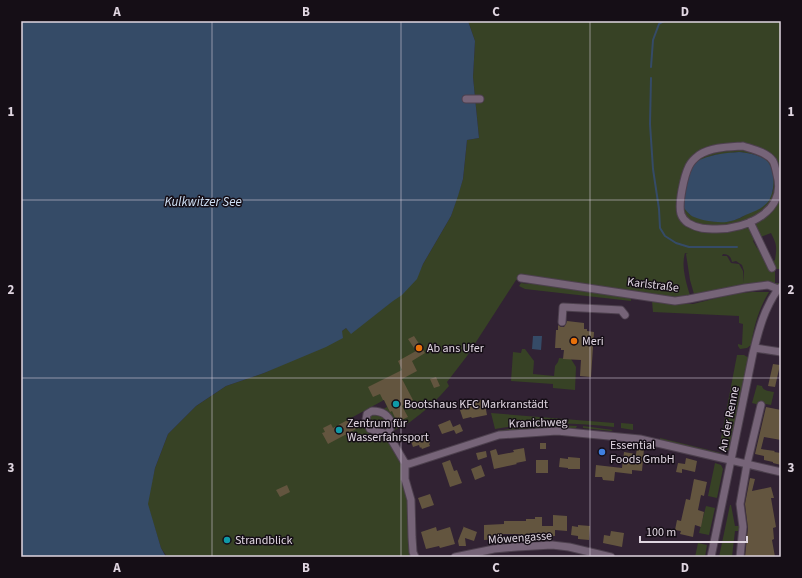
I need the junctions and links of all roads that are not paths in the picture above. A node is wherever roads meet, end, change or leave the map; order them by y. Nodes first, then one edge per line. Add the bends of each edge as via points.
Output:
1 (466, 99) dead end
2 (480, 99) dead end
3 (750, 222) junction
4 (772, 268) dead end
5 (521, 278) dead end
6 (780, 288) edge
7 (625, 315) dead end
8 (562, 322) dead end
9 (755, 348) junction
10 (781, 352) edge
11 (761, 405) dead end
12 (388, 434) dead end
13 (732, 460) junction
14 (405, 463) junction
15 (747, 464) junction
16 (781, 472) edge
17 (415, 557) edge
18 (455, 557) edge
19 (611, 557) edge
20 (711, 557) edge
21 (740, 557) edge

1 - 2 street
3 - 3 street via 766,212 777,197 780,183 772,159 760,151 743,146 712,149 692,161 685,178 680,205 681,216 699,229 728,229
3 - 4 street
5 - 6 street, Karlstraße via 675,301 745,288
6 - 9 street, An der Renne via 770,300 760,324
7 - 8 street via 621,310 563,307
9 - 10 street
9 - 13 street, An der Renne
11 - 15 street
12 - 14 street
13 - 14 street, Kranichweg via 640,439 557,431 499,435 409,464
13 - 15 street, Kranichweg
13 - 20 street, An der Renne
14 - 17 street via 405,479 411,500
15 - 16 street, Kranichweg
15 - 21 street via 740,504 743,526
18 - 19 street, Möwengasse via 494,549 552,545

